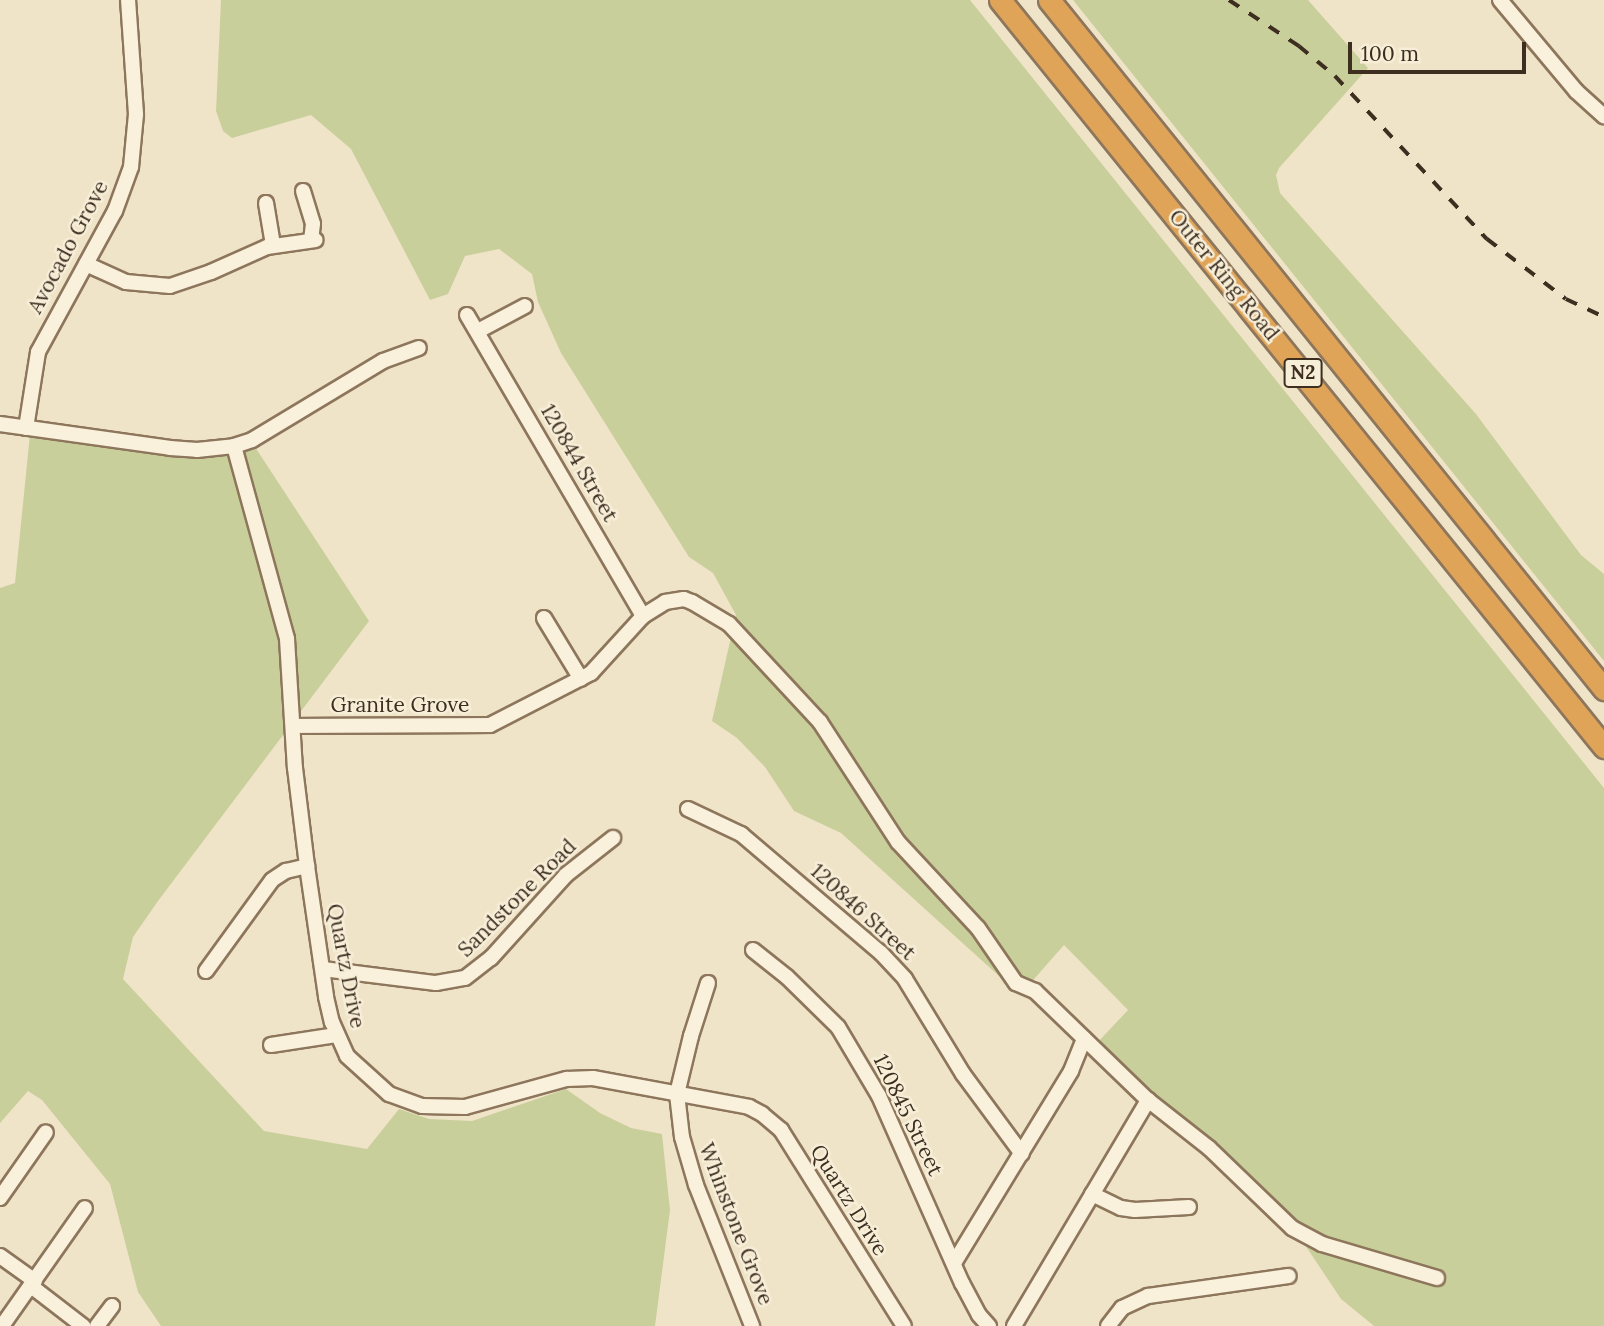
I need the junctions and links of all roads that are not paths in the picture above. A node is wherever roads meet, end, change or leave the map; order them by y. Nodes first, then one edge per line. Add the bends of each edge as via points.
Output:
1 (128, 0) edge
2 (1000, 0) edge
3 (1049, 0) edge
4 (1500, 0) edge
5 (1604, 116) edge
6 (303, 191) dead end
7 (266, 203) dead end
8 (273, 245) junction
9 (86, 264) junction
10 (525, 306) dead end
11 (467, 315) dead end
12 (478, 331) junction
13 (419, 348) dead end
14 (0, 424) edge
15 (26, 428) junction
16 (234, 446) junction
17 (643, 616) junction
18 (544, 618) dead end
19 (581, 679) junction
20 (1604, 689) edge
21 (293, 726) junction
22 (1604, 747) edge
23 (688, 808) dead end
24 (613, 838) dead end
25 (307, 866) junction
26 (753, 950) dead end
27 (323, 969) junction
28 (206, 971) dead end
29 (708, 983) dead end
30 (336, 1035) junction
31 (1084, 1039) junction
32 (271, 1045) dead end
33 (677, 1094) junction
34 (1149, 1100) junction
35 (46, 1132) dead end
36 (1022, 1154) junction
37 (1092, 1194) junction
38 (0, 1198) edge
39 (1189, 1207) dead end
40 (85, 1208) dead end
41 (0, 1256) edge
42 (954, 1263) junction
43 (1289, 1276) dead end
44 (1437, 1278) dead end
45 (33, 1284) junction
46 (112, 1306) dead end
47 (2, 1326) edge
48 (83, 1326) edge
49 (97, 1326) edge
50 (752, 1326) edge
51 (904, 1326) edge
52 (989, 1326) edge
53 (1014, 1326) edge
54 (1108, 1326) edge

1 - 9 street, Avocado Grove via 135,149 124,188
2 - 22 highway, Outer Ring Road / N2
3 - 20 highway, Outer Ring Road / N2
4 - 5 street via 1576,92
6 - 8 street via 314,240
7 - 8 street
8 - 9 street via 170,286 126,282
9 - 15 street, Avocado Grove via 38,352
10 - 12 street
11 - 12 street, 120844 Street
12 - 17 street, 120844 Street
13 - 16 street via 383,362 252,440
14 - 15 street
15 - 16 street via 170,448
16 - 21 street, Quartz Drive via 287,639
17 - 19 street, Granite Grove via 603,663
17 - 31 street, Granite Grove via 665,602 684,599 729,624 820,722 898,842 978,928 1016,982 1035,991
18 - 19 street
19 - 21 street, Granite Grove via 498,722 481,726
21 - 25 street, Quartz Drive
23 - 36 street, 120846 Street via 741,834 881,953 905,979 963,1074
24 - 27 street, Sandstone Road via 566,875 491,958 465,978 436,983
25 - 27 street, Quartz Drive
25 - 28 street via 272,880
26 - 42 street, 120845 Street via 838,1027 879,1096
27 - 30 street, Quartz Drive
29 - 33 street
30 - 32 street
30 - 33 street, Quartz Drive via 347,1056 374,1084 422,1106 464,1107 578,1078
31 - 34 street
31 - 36 street via 1071,1071
33 - 50 street, Whinstone Grove via 687,1159
33 - 51 street, Quartz Drive via 749,1107 780,1130
34 - 37 street
34 - 44 street via 1209,1148 1292,1227 1322,1244
35 - 38 street
36 - 42 street
37 - 39 street via 1135,1210
37 - 53 street
40 - 45 street
41 - 45 street
42 - 52 street, 120845 Street via 971,1301
43 - 54 street via 1148,1296 1122,1308
45 - 47 street
45 - 48 street
46 - 49 street

